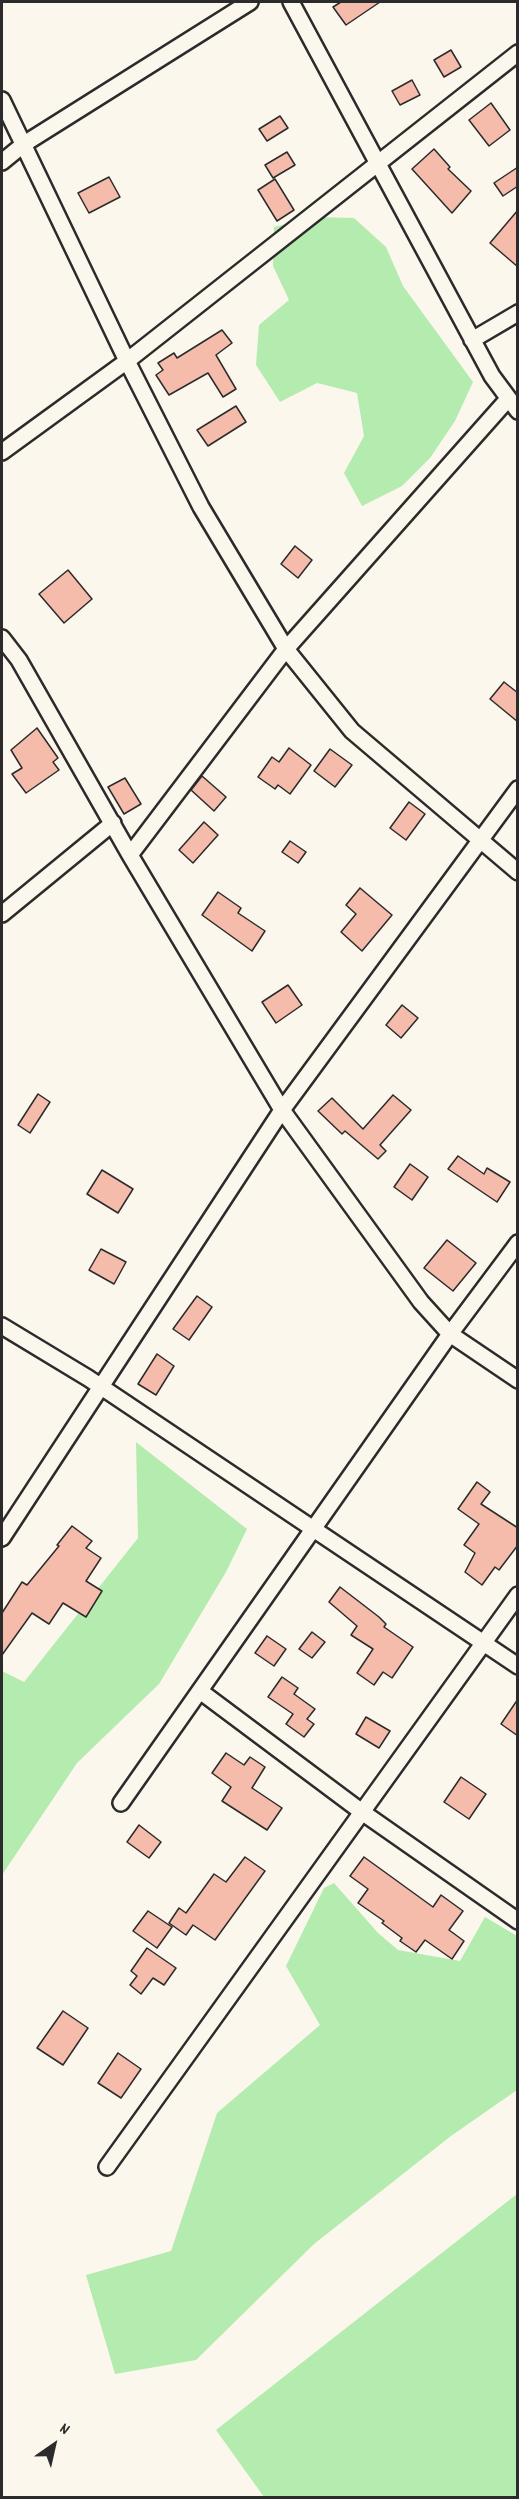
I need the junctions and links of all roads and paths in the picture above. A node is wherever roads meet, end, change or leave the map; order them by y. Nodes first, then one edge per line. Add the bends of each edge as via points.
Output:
1 (250, 2) edge
2 (291, 2) edge
3 (518, 53) edge
4 (2, 100) edge
5 (24, 144) junction
6 (2, 162) edge
7 (378, 162) junction
8 (518, 313) edge
9 (472, 340) junction
10 (127, 361) junction
11 (513, 405) edge
12 (2, 452) edge
13 (2, 638) edge
14 (286, 649) junction
15 (518, 789) edge
16 (113, 823) junction
17 (479, 840) junction
18 (130, 855) junction
19 (518, 872) edge
20 (2, 914) edge
21 (282, 1110) junction
22 (518, 1243) edge
23 (2, 1326) edge
24 (450, 1334) junction
25 (518, 1380) edge
26 (101, 1386) junction
27 (314, 1530) junction
28 (2, 1538) edge
29 (518, 1595) edge
30 (481, 1643) junction
31 (518, 1666) edge
32 (200, 1691) junction
33 (121, 1803) dead end
34 (362, 1812) junction
35 (518, 1921) edge
36 (107, 2167) dead end

1 - 5 street
2 - 7 street
3 - 7 street
4 - 5 street
5 - 6 street
5 - 10 street
7 - 9 street
7 - 10 street
8 - 9 street
9 - 11 street
10 - 12 street
10 - 14 street via 201,507
11 - 14 street
13 - 16 street via 19,660
14 - 17 street via 352,731
14 - 18 street
15 - 17 street
16 - 18 street
16 - 20 street
17 - 19 street
17 - 21 street
18 - 21 street
21 - 24 street via 421,1302
21 - 26 street
22 - 24 street
23 - 26 street
24 - 25 street
24 - 27 street
26 - 27 street
26 - 28 street
27 - 30 street
27 - 32 street
29 - 30 street
30 - 31 street
30 - 34 street
32 - 33 street
32 - 34 street
34 - 35 street
34 - 36 street

